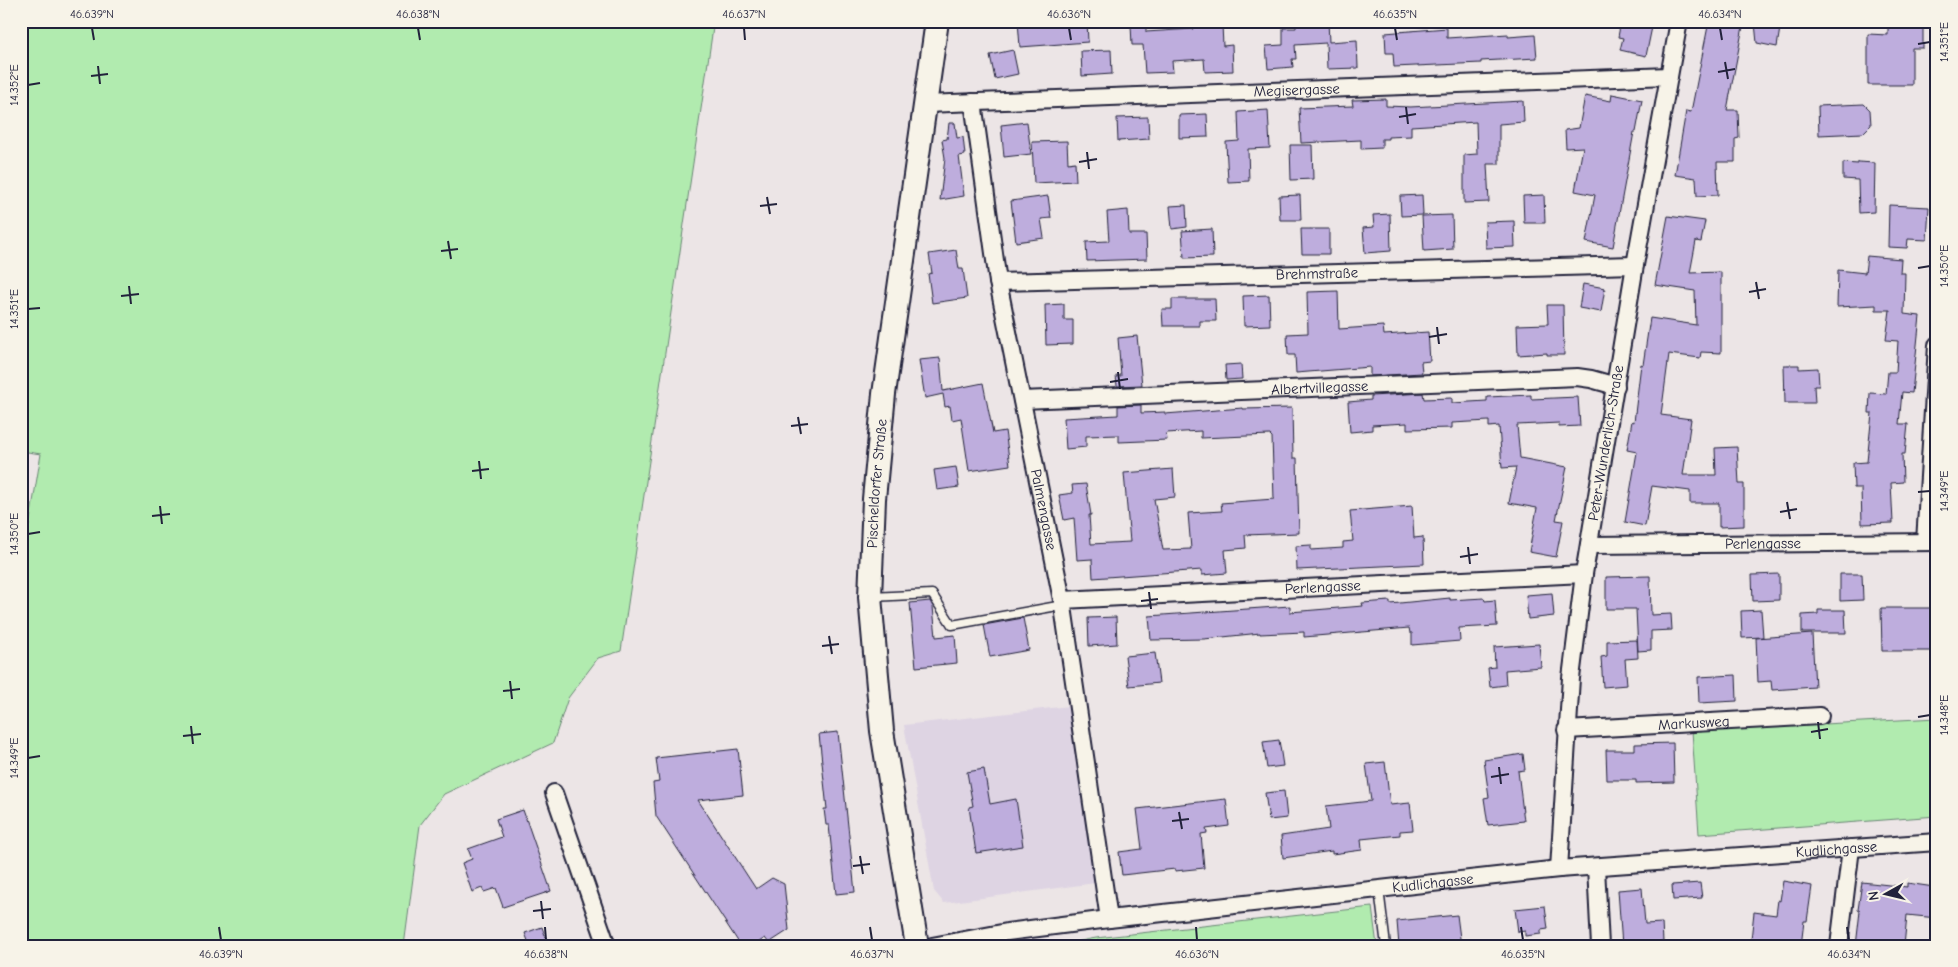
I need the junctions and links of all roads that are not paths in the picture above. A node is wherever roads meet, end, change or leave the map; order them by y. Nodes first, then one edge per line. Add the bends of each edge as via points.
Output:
1 (937, 21) edge
2 (1679, 21) edge
3 (1669, 76) junction
4 (973, 102) junction
5 (925, 104) junction
6 (1635, 265) junction
7 (998, 282) junction
8 (1937, 345) edge
9 (1616, 386) junction
10 (1022, 400) junction
11 (1931, 542) edge
12 (1589, 544) junction
13 (1584, 574) junction
14 (870, 597) junction
15 (1063, 602) junction
16 (1820, 716) dead end
17 (1566, 730) junction
18 (554, 793) dead end
19 (1937, 842) edge
20 (1851, 848) junction
21 (1596, 867) junction
22 (1559, 869) junction
23 (1379, 889) junction
24 (1109, 919) junction
25 (606, 946) edge
26 (917, 946) edge
27 (932, 946) edge
28 (1386, 946) edge
29 (1600, 946) edge
30 (1839, 946) edge

1 - 5 main road, Pischeldorfer Straße
2 - 3 street, Peter-Wunderlich-Straße
3 - 4 street, Megisergasse
3 - 6 street, Peter-Wunderlich-Straße
4 - 5 street, Megisergasse
4 - 7 street, Palmengasse
5 - 14 main road, Pischeldorfer Straße via 884,394 874,500
6 - 7 street, Brehmstraße
6 - 9 street, Peter-Wunderlich-Straße
7 - 10 street, Palmengasse
8 - 11 street
9 - 10 street, Albertvillegasse via 1577,377
9 - 12 street, Peter-Wunderlich-Straße
10 - 15 street, Palmengasse
11 - 12 street, Perlengasse
12 - 13 street, Peter-Wunderlich-Straße
13 - 15 street, Perlengasse
13 - 17 street, Peter-Wunderlich-Straße
14 - 15 lane via 932,594 952,625
14 - 26 main road, Pischeldorfer Straße via 882,731
15 - 24 street, Palmengasse
16 - 17 street, Markusweg
17 - 22 street, Peter-Wunderlich-Straße
18 - 25 street
19 - 20 street, Kudlichgasse
20 - 21 street, Kudlichgasse
20 - 30 street
21 - 22 street, Kudlichgasse
21 - 29 street
22 - 23 street, Kudlichgasse
23 - 24 street, Kudlichgasse
23 - 28 lane
24 - 27 street, Kudlichgasse via 1006,932

